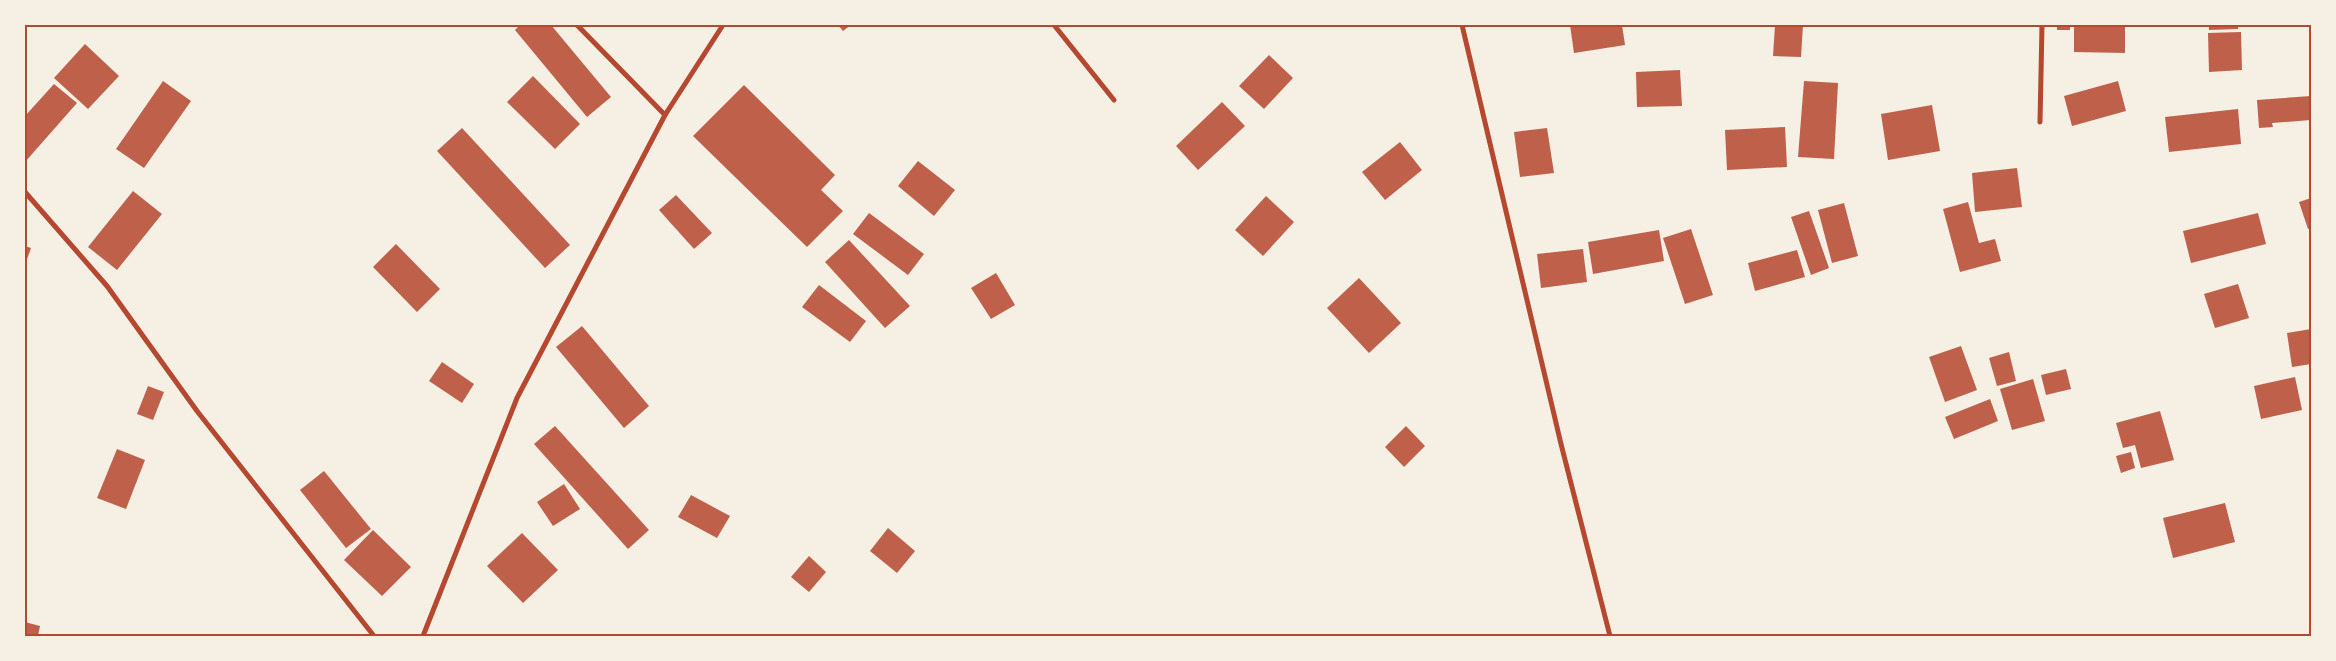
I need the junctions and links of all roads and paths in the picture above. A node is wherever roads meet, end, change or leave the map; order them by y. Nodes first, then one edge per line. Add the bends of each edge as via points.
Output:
1 (577, 25) edge
2 (722, 25) edge
3 (1054, 25) edge
4 (1462, 25) edge
5 (2042, 25) edge
6 (1114, 100) dead end
7 (665, 115) junction
8 (2040, 122) dead end
9 (25, 192) edge
10 (374, 636) edge
11 (423, 636) edge
12 (1610, 636) edge

1 - 7 street
2 - 7 street
3 - 6 street
4 - 12 street
5 - 8 street
7 - 11 street via 517,398
9 - 10 street via 107,286 198,411

